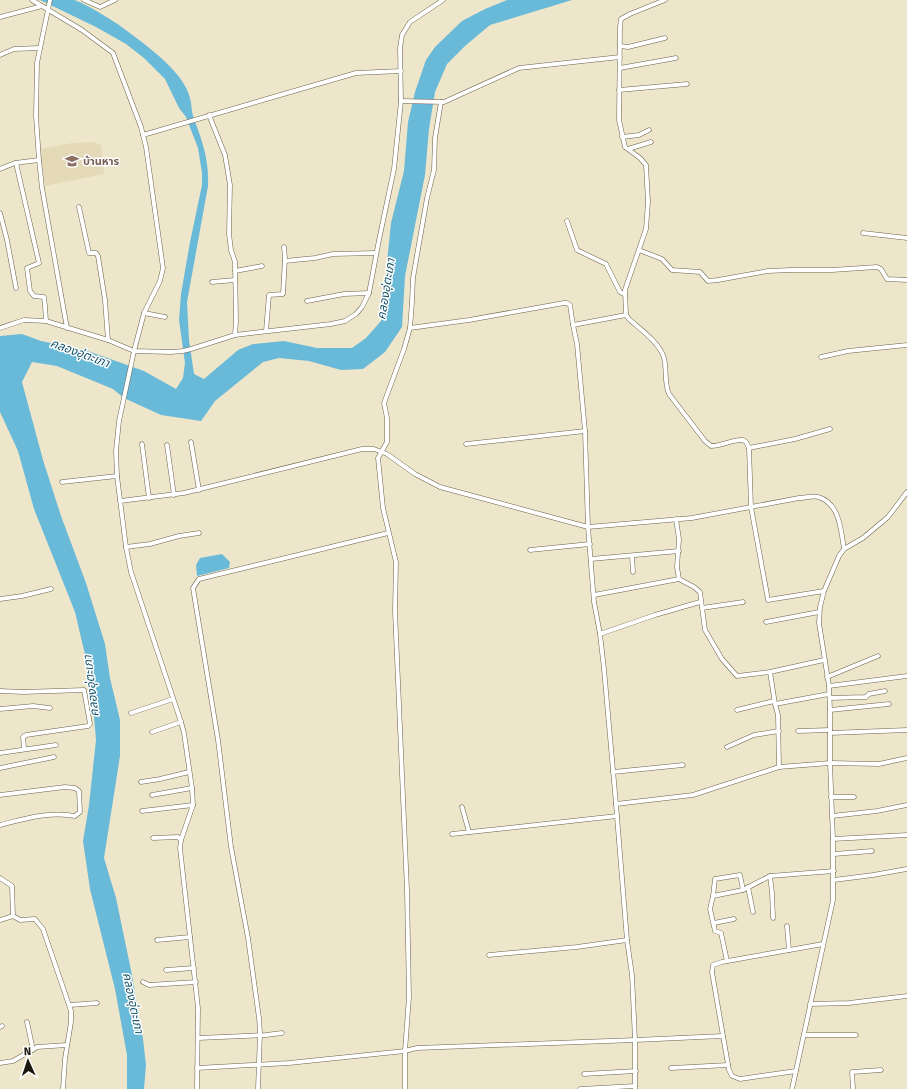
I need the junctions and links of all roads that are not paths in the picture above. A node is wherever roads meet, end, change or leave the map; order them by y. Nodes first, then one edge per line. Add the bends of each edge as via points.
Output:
1 (32, 0) edge
2 (50, 0) edge
3 (84, 0) edge
4 (115, 0) edge
5 (443, 0) edge
6 (665, 0) edge
7 (42, 6) junction
8 (49, 10) junction
9 (0, 17) edge
10 (666, 38) dead end
11 (620, 46) junction
12 (40, 48) junction
13 (0, 55) edge
14 (620, 57) junction
15 (676, 58) dead end
16 (620, 68) junction
17 (401, 71) junction
18 (687, 84) dead end
19 (619, 90) junction
20 (401, 101) junction
21 (440, 102) junction
22 (209, 115) junction
23 (649, 130) dead end
24 (143, 135) junction
25 (622, 137) junction
26 (651, 142) dead end
27 (628, 149) junction
28 (39, 160) junction
29 (16, 163) junction
30 (0, 168) edge
31 (79, 207) dead end
32 (0, 213) edge
33 (567, 221) dead end
34 (863, 233) dead end
35 (907, 238) edge
36 (284, 247) dead end
37 (639, 250) junction
38 (376, 253) junction
39 (285, 261) junction
40 (262, 266) dead end
41 (235, 272) junction
42 (235, 280) junction
43 (907, 280) edge
44 (212, 282) dead end
45 (16, 288) dead end
46 (369, 293) junction
47 (624, 294) junction
48 (307, 301) dead end
49 (144, 313) junction
50 (626, 315) junction
51 (165, 317) dead end
52 (46, 321) junction
53 (573, 325) junction
54 (0, 328) edge
55 (67, 328) junction
56 (410, 328) junction
57 (266, 331) junction
58 (235, 335) junction
59 (108, 340) junction
60 (907, 345) edge
61 (134, 351) junction
62 (821, 357) dead end
63 (830, 429) dead end
64 (585, 431) junction
65 (191, 442) dead end
66 (142, 444) dead end
67 (466, 444) dead end
68 (167, 445) dead end
69 (749, 448) junction
70 (381, 452) junction
71 (117, 476) junction
72 (62, 482) dead end
73 (199, 490) junction
74 (907, 492) edge
75 (174, 494) junction
76 (149, 498) junction
77 (120, 501) junction
78 (751, 507) junction
79 (676, 519) junction
80 (588, 527) junction
81 (199, 533) dead end
82 (388, 533) junction
83 (590, 544) junction
84 (126, 547) junction
85 (844, 549) junction
86 (530, 550) dead end
87 (679, 551) junction
88 (632, 556) junction
89 (591, 559) junction
90 (633, 572) dead end
91 (679, 579) junction
92 (51, 589) dead end
93 (824, 591) junction
94 (594, 595) junction
95 (0, 599) edge
96 (700, 602) junction
97 (743, 602) dead end
98 (702, 608) junction
99 (819, 612) junction
100 (766, 622) dead end
101 (600, 634) junction
102 (878, 656) dead end
103 (824, 660) junction
104 (770, 672) junction
105 (907, 676) edge
106 (828, 677) junction
107 (829, 686) junction
108 (0, 691) edge
109 (885, 691) dead end
110 (829, 696) junction
111 (173, 698) junction
112 (775, 702) junction
113 (889, 704) dead end
114 (50, 708) dead end
115 (0, 709) edge
116 (737, 710) dead end
117 (830, 710) junction
118 (131, 713) dead end
119 (181, 722) junction
120 (907, 730) edge
121 (779, 731) junction
122 (798, 731) dead end
123 (830, 731) junction
124 (152, 732) dead end
125 (56, 745) dead end
126 (727, 747) dead end
127 (24, 748) junction
128 (0, 753) edge
129 (54, 757) dead end
130 (907, 758) edge
131 (830, 763) junction
132 (683, 765) dead end
133 (779, 767) junction
134 (0, 768) edge
135 (189, 772) junction
136 (614, 772) junction
137 (140, 782) dead end
138 (192, 788) junction
139 (0, 795) edge
140 (152, 795) dead end
141 (831, 797) junction
142 (854, 797) dead end
143 (616, 804) junction
144 (193, 805) junction
145 (907, 805) edge
146 (462, 807) dead end
147 (142, 812) dead end
148 (617, 816) junction
149 (832, 816) junction
150 (0, 825) edge
151 (469, 832) junction
152 (452, 834) dead end
153 (907, 836) edge
154 (153, 838) dead end
155 (833, 839) junction
156 (181, 840) junction
157 (872, 851) dead end
158 (834, 854) junction
159 (907, 869) edge
160 (834, 871) junction
161 (770, 876) junction
162 (0, 878) edge
163 (834, 880) junction
164 (748, 887) junction
165 (743, 890) junction
166 (714, 896) junction
167 (753, 912) dead end
168 (13, 916) junction
169 (773, 918) dead end
170 (734, 919) dead end
171 (0, 920) edge
172 (714, 923) junction
173 (787, 926) dead end
174 (190, 937) junction
175 (157, 940) dead end
176 (627, 940) junction
177 (824, 944) junction
178 (789, 950) junction
179 (489, 955) dead end
180 (727, 961) junction
181 (194, 968) junction
182 (166, 970) dead end
183 (143, 982) dead end
184 (196, 982) junction
185 (907, 996) edge
186 (97, 1003) dead end
187 (810, 1004) junction
188 (70, 1005) junction
189 (27, 1022) dead end
190 (282, 1033) dead end
191 (260, 1035) junction
192 (804, 1035) junction
193 (856, 1035) dead end
194 (723, 1036) junction
195 (198, 1038) junction
196 (635, 1040) junction
197 (67, 1045) junction
198 (33, 1050) junction
199 (405, 1051) junction
200 (0, 1063) edge
201 (259, 1065) junction
202 (728, 1065) junction
203 (197, 1068) junction
204 (671, 1068) dead end
205 (636, 1070) junction
206 (881, 1070) dead end
207 (796, 1071) junction
208 (584, 1074) dead end
209 (635, 1088) edge
210 (64, 1089) edge
211 (197, 1089) edge
212 (258, 1089) edge
213 (405, 1089) edge
214 (580, 1089) edge
215 (792, 1089) edge
216 (853, 1089) edge

1 - 7 street
2 - 8 street
3 - 4 street via 100,6
5 - 17 street via 410,22 402,34
6 - 11 street via 621,19
7 - 8 street
7 - 9 street
8 - 12 street
8 - 24 street via 113,53
10 - 11 street via 628,47
11 - 14 street
12 - 13 street via 14,49
12 - 28 street via 37,63 36,116
14 - 16 street
14 - 21 street via 519,68
15 - 16 street
16 - 19 street
17 - 20 street
17 - 22 street via 356,73
18 - 19 street
19 - 25 street
20 - 21 street
20 - 38 street via 394,169
21 - 56 street via 434,170 413,278
22 - 24 street
22 - 41 street via 225,155 230,185 229,234
23 - 25 street via 639,135
24 - 49 street via 163,268 160,281
25 - 27 street
26 - 27 street
27 - 37 street via 646,165 646,229
28 - 29 street
28 - 55 street
29 - 30 street
29 - 52 street via 38,264 27,268 30,291 34,296 44,297
31 - 59 street via 89,253 98,256 106,300
32 - 45 street
33 - 47 street via 577,250 606,264 620,292
34 - 35 street
36 - 39 street
37 - 43 street via 662,258 672,270 700,272 708,281 768,271 877,267 887,279
37 - 47 street
38 - 39 street via 333,254
38 - 46 street
39 - 57 street via 283,294 269,295
40 - 41 street
41 - 42 street
42 - 44 street
42 - 58 street
46 - 48 street via 344,294
46 - 57 street via 356,314 345,321
47 - 50 street
49 - 51 street
49 - 61 street
50 - 53 street
50 - 69 street via 660,348 664,358 666,388 705,441 711,446 718,446 734,440 743,440
52 - 54 street via 24,320
52 - 55 street
53 - 56 street via 570,305 564,303
53 - 64 street
55 - 59 street
56 - 70 street via 384,403 387,442
57 - 58 street
58 - 61 street via 183,351
59 - 61 street
60 - 62 street via 848,351
61 - 71 street via 116,451
63 - 69 street
64 - 67 street
64 - 80 street
65 - 73 street
66 - 76 street
68 - 75 street
69 - 78 street
70 - 73 street via 362,449
70 - 80 street via 440,487
70 - 82 street via 378,458
71 - 72 street
71 - 77 street
73 - 75 street
74 - 85 street via 888,516 863,538
75 - 76 street
76 - 77 street
77 - 84 street
78 - 79 street
78 - 85 street via 817,496 828,502 836,511
78 - 93 street via 768,600
79 - 80 street
79 - 87 street
80 - 83 street
81 - 84 street
82 - 191 street via 199,579 194,588 218,740 231,847 248,938
82 - 199 street via 397,567 395,611 409,989
83 - 86 street
83 - 89 street
84 - 111 street via 131,572
85 - 93 street
87 - 88 street
87 - 91 street
88 - 89 street
88 - 90 street
89 - 94 street
91 - 94 street
91 - 96 street via 700,592
92 - 95 street
93 - 99 street
94 - 101 street
96 - 98 street
96 - 101 street
97 - 98 street
98 - 104 street via 705,630 722,659 737,676
99 - 100 street
99 - 103 street
101 - 136 street
102 - 106 street
103 - 104 street
103 - 106 street
104 - 112 street
105 - 107 street
106 - 107 street
107 - 110 street
108 - 127 street via 84,690 90,724 88,726 26,735 23,737
109 - 110 street via 866,697
110 - 112 street
110 - 117 street
111 - 118 street
111 - 119 street
112 - 116 street
112 - 121 street
113 - 117 street
114 - 115 street via 33,706
117 - 123 street
119 - 124 street
119 - 135 street
120 - 123 street
121 - 126 street via 754,735
121 - 133 street
122 - 123 street
123 - 131 street
125 - 127 street
127 - 128 street
129 - 134 street
130 - 131 street via 879,764
131 - 133 street
131 - 141 street
132 - 136 street
133 - 143 street via 692,795
135 - 137 street
135 - 138 street
136 - 143 street
138 - 140 street
138 - 144 street
139 - 150 street via 75,788 79,791 80,812 75,816 64,814
141 - 142 street
141 - 149 street
143 - 148 street
144 - 147 street
144 - 156 street
145 - 149 street
146 - 151 street
148 - 151 street
148 - 176 street
149 - 155 street
151 - 152 street
153 - 155 street
154 - 156 street via 178,837
155 - 158 street
156 - 174 street
157 - 158 street
158 - 160 street
159 - 163 street
160 - 161 street
160 - 163 street
161 - 164 street
161 - 169 street
162 - 168 street via 12,886
163 - 177 street via 833,900
164 - 165 street
164 - 167 street
165 - 166 street
165 - 166 street via 740,875 715,879
166 - 172 street via 710,909
168 - 171 street
168 - 188 street via 20,920 35,919 43,929
170 - 172 street
172 - 180 street via 715,930 721,933
173 - 178 street
174 - 175 street
174 - 181 street
176 - 179 street
176 - 196 street via 632,975
177 - 178 street
177 - 187 street
178 - 180 street
180 - 194 street via 713,965 712,972
181 - 182 street
181 - 184 street
183 - 184 street via 149,985
184 - 195 street
185 - 187 street via 849,1003
186 - 188 street
187 - 192 street
188 - 197 street via 71,1022
189 - 198 street
190 - 191 street
191 - 195 street
191 - 201 street
192 - 193 street
192 - 207 street
194 - 196 street
194 - 202 street
195 - 203 street
196 - 199 street via 416,1048
196 - 205 street
197 - 198 street via 37,1047
197 - 210 street
198 - 200 street via 13,1061
199 - 201 street
199 - 213 street
201 - 203 street
201 - 212 street
202 - 204 street
202 - 207 street via 732,1076 740,1079
203 - 211 street
205 - 208 street
205 - 209 street
206 - 216 street via 852,1072
207 - 215 street
209 - 214 street

